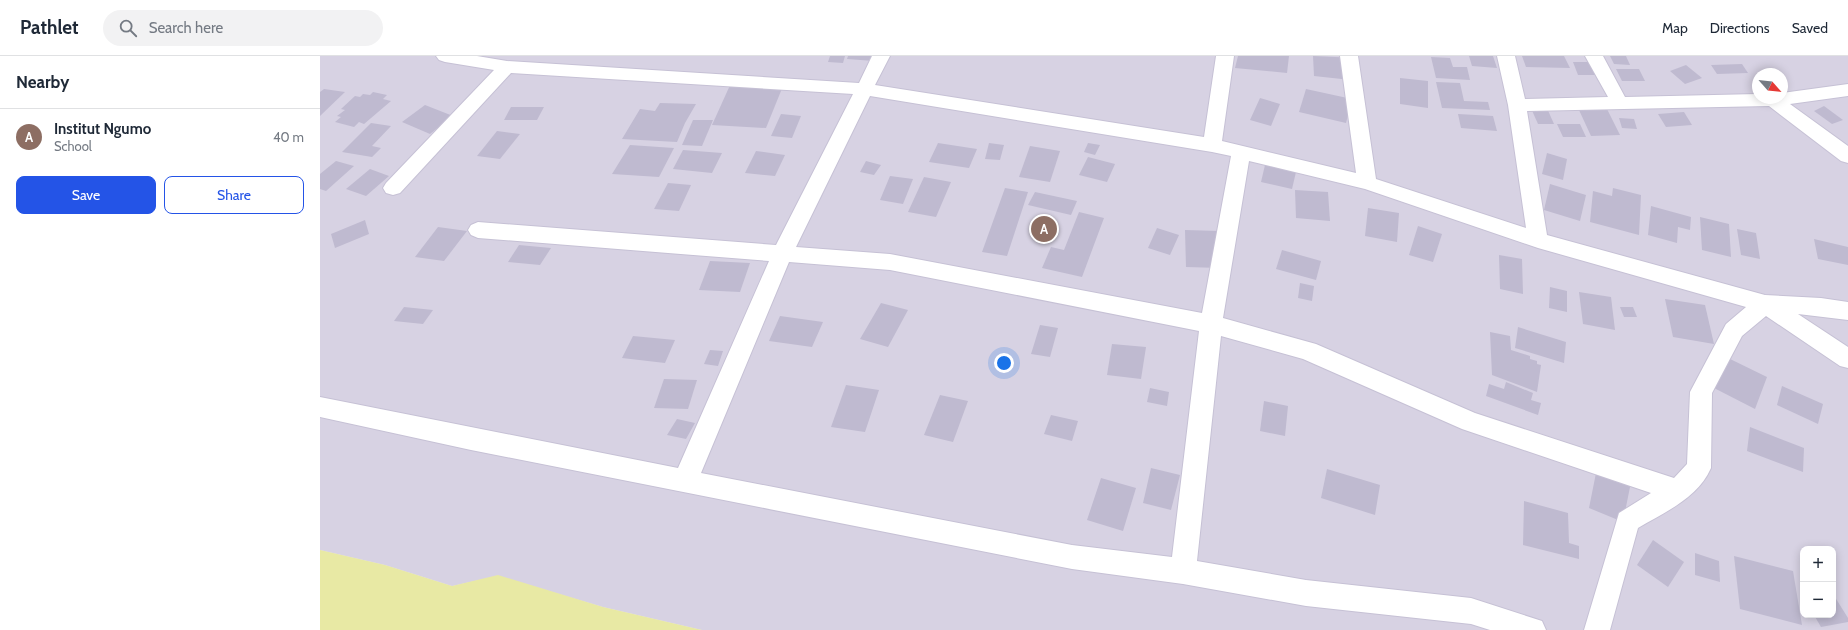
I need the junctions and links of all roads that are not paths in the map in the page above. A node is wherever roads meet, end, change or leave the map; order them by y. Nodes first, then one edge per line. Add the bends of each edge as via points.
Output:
1 (445, 56) edge
2 (614, 56) edge
3 (881, 56) edge
4 (1225, 56) edge
5 (1349, 56) edge
6 (1506, 56) edge
7 (1594, 56) edge
8 (507, 67) junction
9 (602, 74) junction
10 (865, 89) junction
11 (1848, 90) edge
12 (1788, 98) edge
13 (1752, 100) edge
14 (1620, 103) junction
15 (1778, 104) edge
16 (1517, 105) junction
17 (1212, 145) junction
18 (1241, 152) junction
19 (1848, 156) edge
20 (1367, 183) junction
21 (393, 188) dead end
22 (478, 230) dead end
23 (1538, 240) junction
24 (782, 254) junction
25 (1764, 304) junction
26 (1848, 311) edge
27 (1211, 324) junction
28 (1848, 359) edge
29 (320, 407) edge
30 (685, 481) junction
31 (1678, 491) junction
32 (1183, 571) junction
33 (1533, 630) edge
34 (1597, 630) edge

1 - 8 street
2 - 9 street
3 - 10 street
4 - 17 street
5 - 20 street
6 - 16 street
7 - 14 street
8 - 9 street
8 - 21 street
9 - 10 street
10 - 17 street
10 - 24 street
11 - 12 street
13 - 14 street
14 - 16 street
15 - 19 street
16 - 23 street
17 - 18 street
18 - 20 street
18 - 27 street
20 - 23 street
22 - 24 street
23 - 25 street
24 - 27 street via 890,262
24 - 30 street
25 - 26 street
25 - 28 street
25 - 31 street via 1734,330 1701,392 1699,468
27 - 31 street via 1308,351 1470,422
27 - 32 street
29 - 30 street
30 - 32 street via 1072,557
31 - 34 street via 1628,520
32 - 33 street via 1306,592 1471,611

